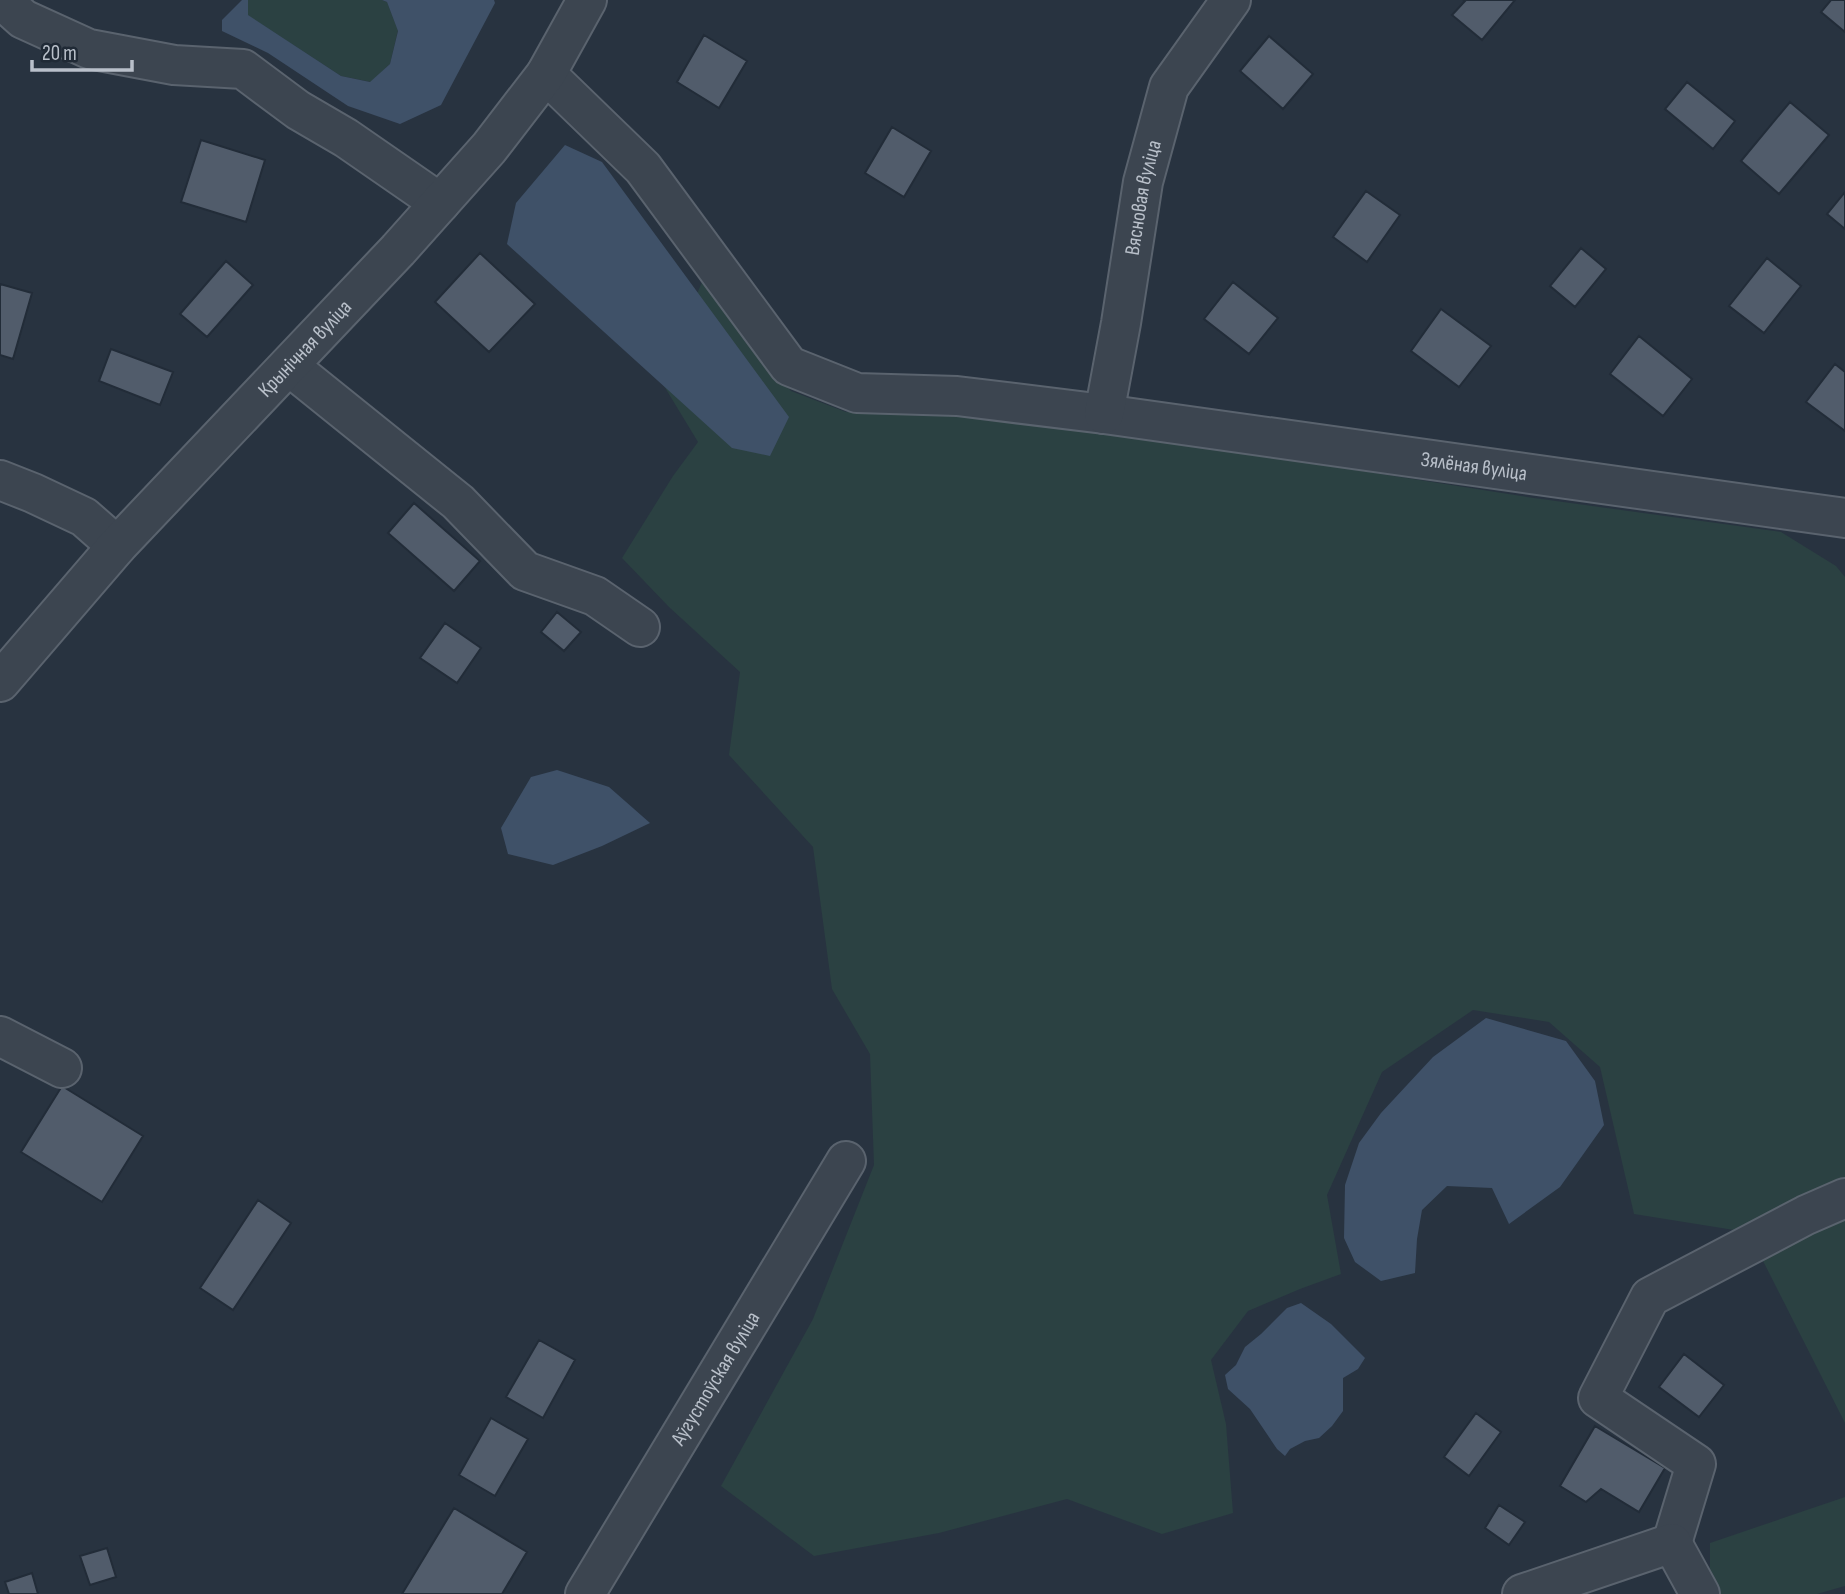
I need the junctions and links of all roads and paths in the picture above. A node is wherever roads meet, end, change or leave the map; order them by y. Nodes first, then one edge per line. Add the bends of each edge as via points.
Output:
1 (2, 0) edge
2 (587, 0) edge
3 (1231, 0) edge
4 (546, 74) junction
5 (440, 203) junction
6 (289, 366) junction
7 (1104, 414) junction
8 (0, 480) edge
9 (1845, 518) edge
10 (117, 546) junction
11 (640, 627) dead end
12 (0, 682) edge
13 (0, 1036) edge
14 (62, 1068) dead end
15 (846, 1161) dead end
16 (1845, 1198) edge
17 (1672, 1543) junction
18 (585, 1594) edge
19 (1522, 1594) edge
20 (1700, 1594) edge

1 - 5 street via 23,19 89,49 174,65 243,69
2 - 4 street, Крынічная вуліца
3 - 7 street, Вясновая вуліца via 1169,87 1143,182
4 - 5 street, Крынічная вуліца
4 - 7 street, Зялёная вуліца via 643,168 789,366 857,393 957,396
5 - 6 street, Крынічная вуліца
6 - 10 street, Крынічная вуліца
6 - 11 street via 458,502 525,571 595,596
7 - 9 street, Зялёная вуліца
8 - 10 street via 84,517
10 - 12 street, Крынічная вуліца
13 - 14 street
15 - 18 street, Аўгустоўская вуліца
16 - 17 street via 1650,1297 1598,1398 1696,1464
17 - 19 street
17 - 20 street

